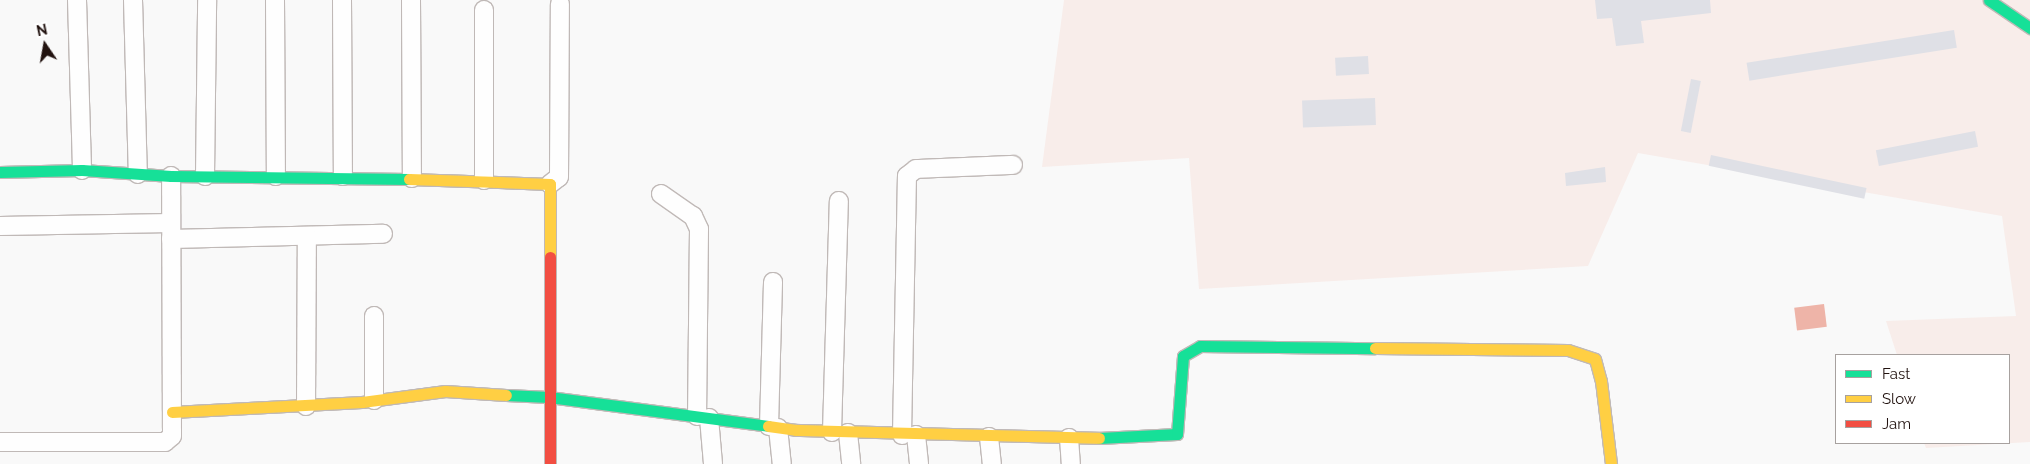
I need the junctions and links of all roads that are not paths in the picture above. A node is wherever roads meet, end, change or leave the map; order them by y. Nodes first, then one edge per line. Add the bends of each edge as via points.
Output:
1 (77, 0) edge
2 (133, 0) edge
3 (207, 0) edge
4 (275, 0) edge
5 (342, 0) edge
6 (411, 0) edge
7 (1989, 0) edge
8 (560, 4) dead end
9 (484, 10) dead end
10 (2030, 28) edge
11 (1012, 166) dead end
12 (82, 170) junction
13 (0, 172) edge
14 (138, 174) junction
15 (171, 176) junction
16 (205, 176) junction
17 (276, 176) junction
18 (343, 176) junction
19 (412, 178) junction
20 (484, 180) junction
21 (550, 184) junction
22 (661, 194) dead end
23 (839, 201) dead end
24 (0, 226) edge
25 (171, 231) junction
26 (383, 234) dead end
27 (306, 236) junction
28 (773, 282) dead end
29 (374, 316) dead end
30 (549, 397) junction
31 (374, 400) junction
32 (306, 406) junction
33 (172, 412) junction
34 (703, 417) junction
35 (774, 427) junction
36 (840, 432) junction
37 (909, 435) junction
38 (989, 437) junction
39 (1069, 438) junction
40 (0, 442) edge
41 (550, 464) edge
42 (713, 464) edge
43 (782, 464) edge
44 (851, 464) edge
45 (919, 464) edge
46 (992, 464) edge
47 (1071, 464) edge
48 (1611, 464) edge

1 - 12 street
2 - 14 street
3 - 16 street
4 - 17 street
5 - 18 street
6 - 19 street
7 - 10 street
8 - 21 street via 559,177
9 - 20 street
11 - 37 street via 916,169 907,176
12 - 13 street
12 - 14 street
14 - 15 street
15 - 16 street
15 - 25 street
16 - 17 street
17 - 18 street
18 - 19 street
19 - 20 street
20 - 21 street
21 - 30 street
22 - 34 street via 693,216 699,229
23 - 36 street
24 - 25 street
25 - 27 street
25 - 33 street
26 - 27 street
27 - 32 street
28 - 35 street
29 - 31 street
30 - 31 street via 445,391
30 - 34 street
30 - 41 street
31 - 32 street
32 - 33 street
33 - 40 street via 172,436 165,442
34 - 35 street
34 - 42 street
35 - 36 street
35 - 43 street
36 - 37 street
36 - 44 street
37 - 38 street
37 - 45 street
38 - 39 street
38 - 46 street
39 - 47 street
39 - 48 street via 1178,434 1183,356 1200,346 1568,350 1595,359 1601,381

